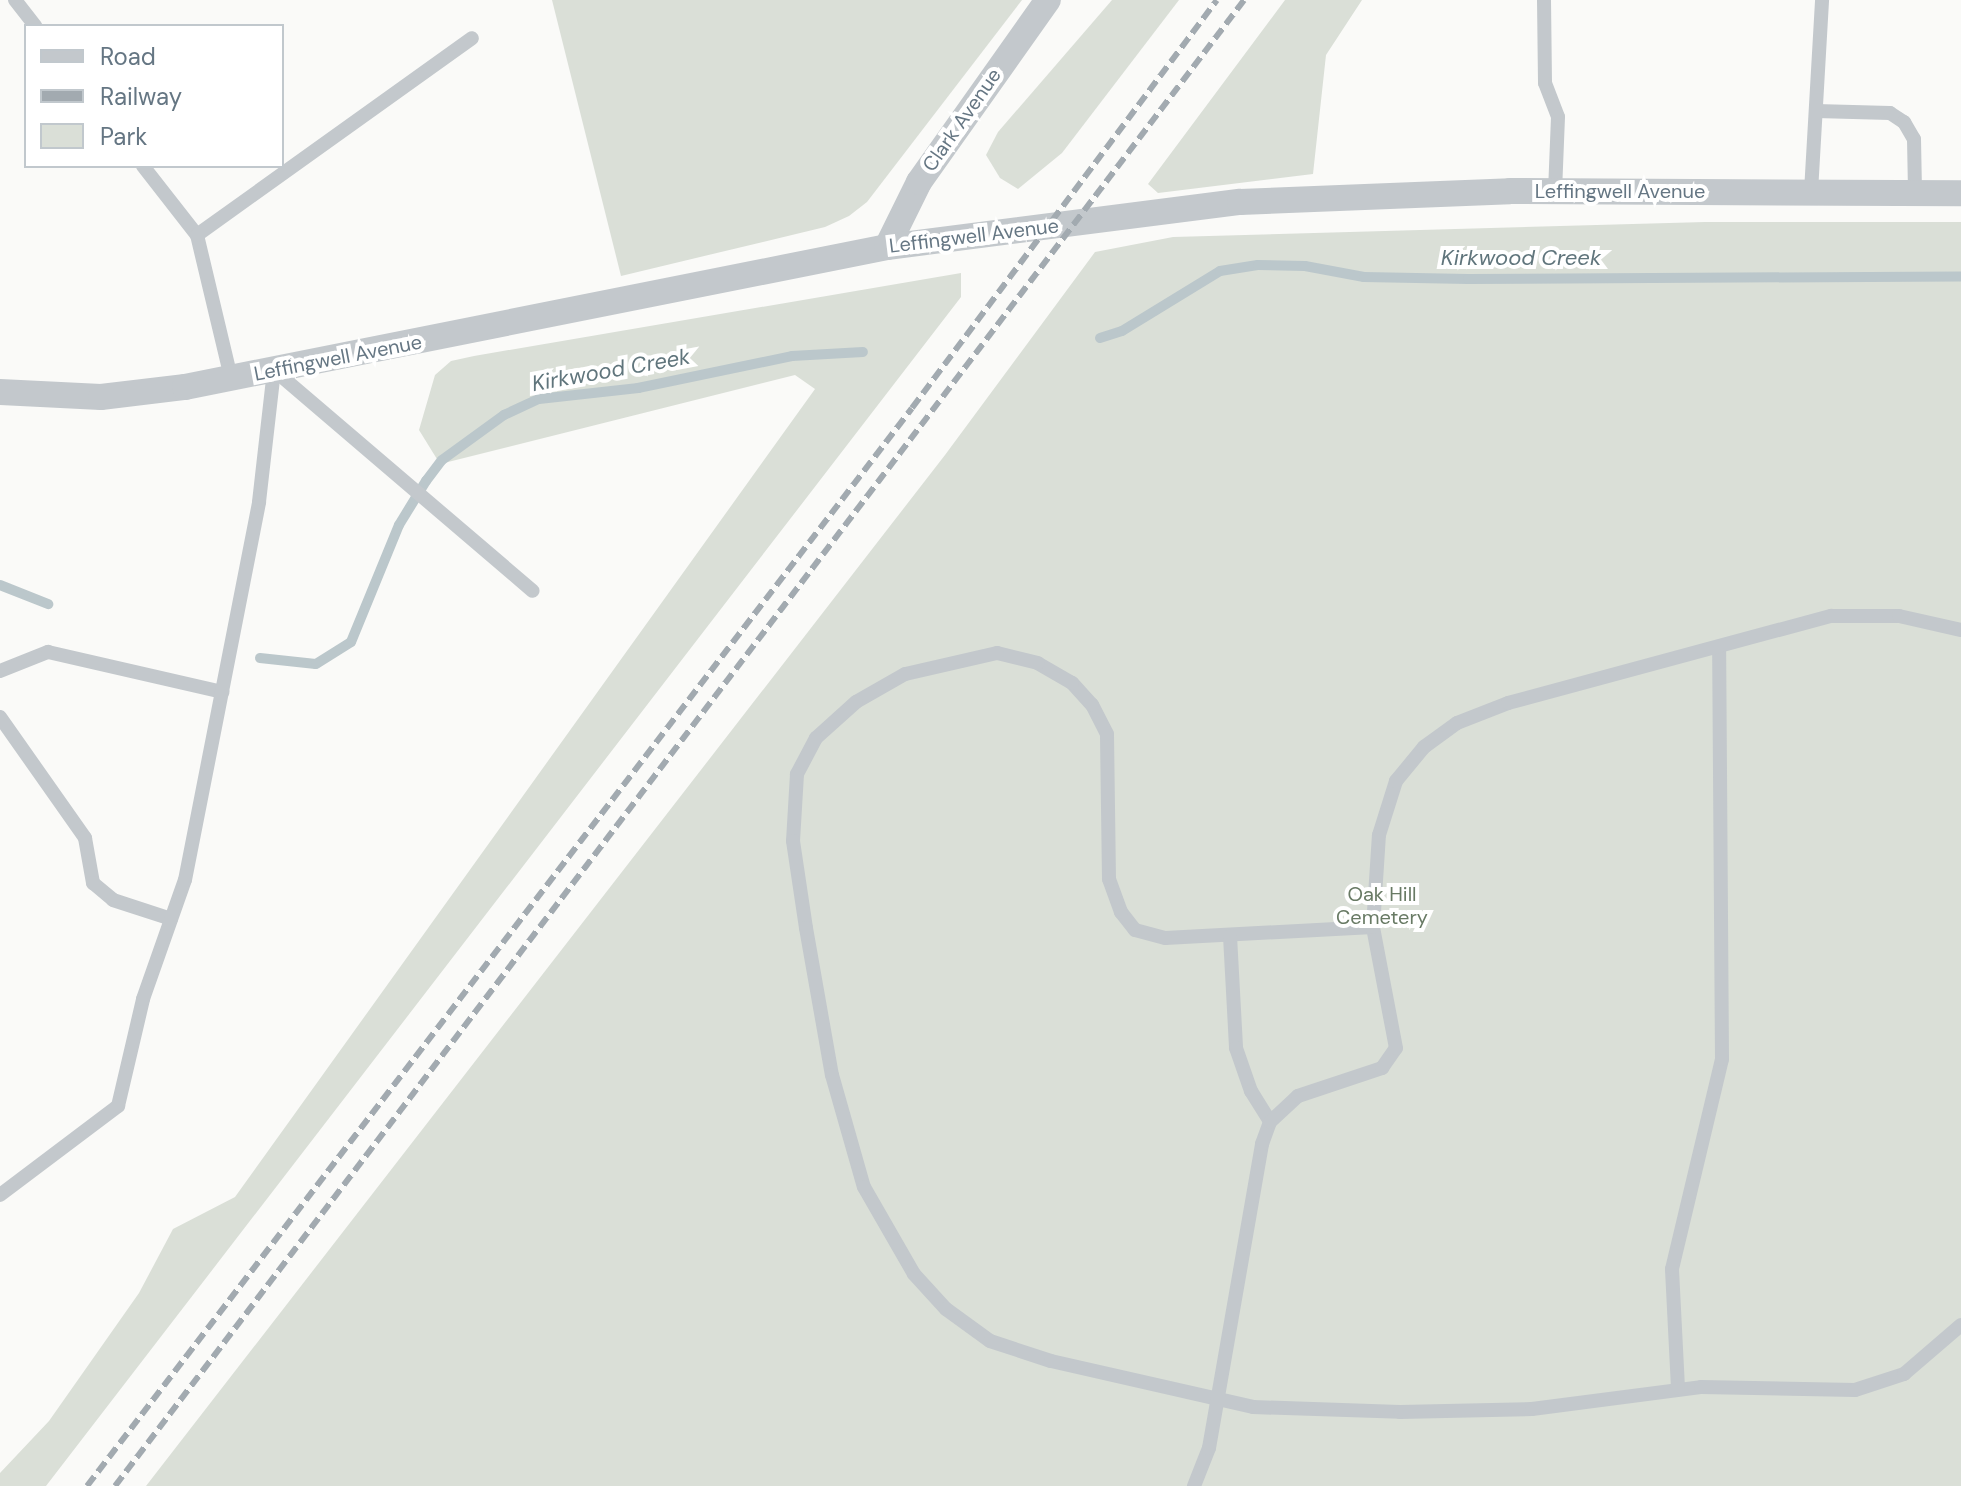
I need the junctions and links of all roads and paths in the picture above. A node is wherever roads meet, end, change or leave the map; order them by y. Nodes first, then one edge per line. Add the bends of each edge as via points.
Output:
1 (15, 0) edge
2 (1048, 0) edge
3 (1544, 0) edge
4 (1822, 0) edge
5 (33, 24) edge
6 (472, 38) dead end
7 (1816, 111) junction
8 (145, 168) edge
9 (1555, 191) junction
10 (1811, 192) junction
11 (1915, 193) junction
12 (1961, 193) edge
13 (197, 235) junction
14 (887, 247) junction
15 (274, 370) junction
16 (231, 378) junction
17 (0, 392) edge
18 (533, 591) dead end
19 (1961, 630) edge
20 (1719, 647) junction
21 (0, 671) edge
22 (222, 692) junction
23 (0, 717) edge
24 (171, 919) junction
25 (1373, 927) junction
26 (1230, 936) junction
27 (1270, 1122) junction
28 (0, 1195) edge
29 (1961, 1325) edge
30 (1678, 1388) junction
31 (1218, 1401) junction
32 (1194, 1486) edge

1 - 5 lane
2 - 14 street, Clark Avenue via 919,182
3 - 9 lane via 1545,83 1558,117
4 - 7 lane
6 - 13 lane
7 - 10 lane
7 - 11 lane via 1890,113 1904,122 1914,139
8 - 13 lane
9 - 10 street, Leffingwell Avenue
9 - 14 street, Leffingwell Avenue via 1240,202
10 - 11 street, Leffingwell Avenue
11 - 12 street, Leffingwell Avenue
13 - 16 lane
14 - 15 street, Leffingwell Avenue
15 - 16 street, Leffingwell Avenue
15 - 18 lane
15 - 22 lane via 259,502
16 - 17 street, Leffingwell Avenue via 101,397
19 - 20 lane via 1899,616 1831,616
20 - 25 lane via 1508,703 1457,723 1424,747 1396,781 1379,835
20 - 30 lane via 1722,1059 1672,1269
21 - 22 lane via 48,652
22 - 24 lane via 185,880
23 - 24 lane via 85,838 93,883 113,900
24 - 28 lane via 143,999 118,1106
25 - 26 lane
25 - 27 lane via 1396,1048 1382,1068 1298,1096
26 - 27 lane via 1236,1048 1251,1091
26 - 31 lane via 1165,938 1135,930 1121,912 1109,879 1107,734 1092,705 1072,683 1038,663 997,653 905,674 856,702 816,738 797,774 793,841 832,1075 864,1187 914,1274 946,1309 990,1341
27 - 31 lane
29 - 30 lane via 1904,1374 1855,1390
30 - 31 lane via 1517,1409 1301,1410
31 - 32 lane via 1209,1448

